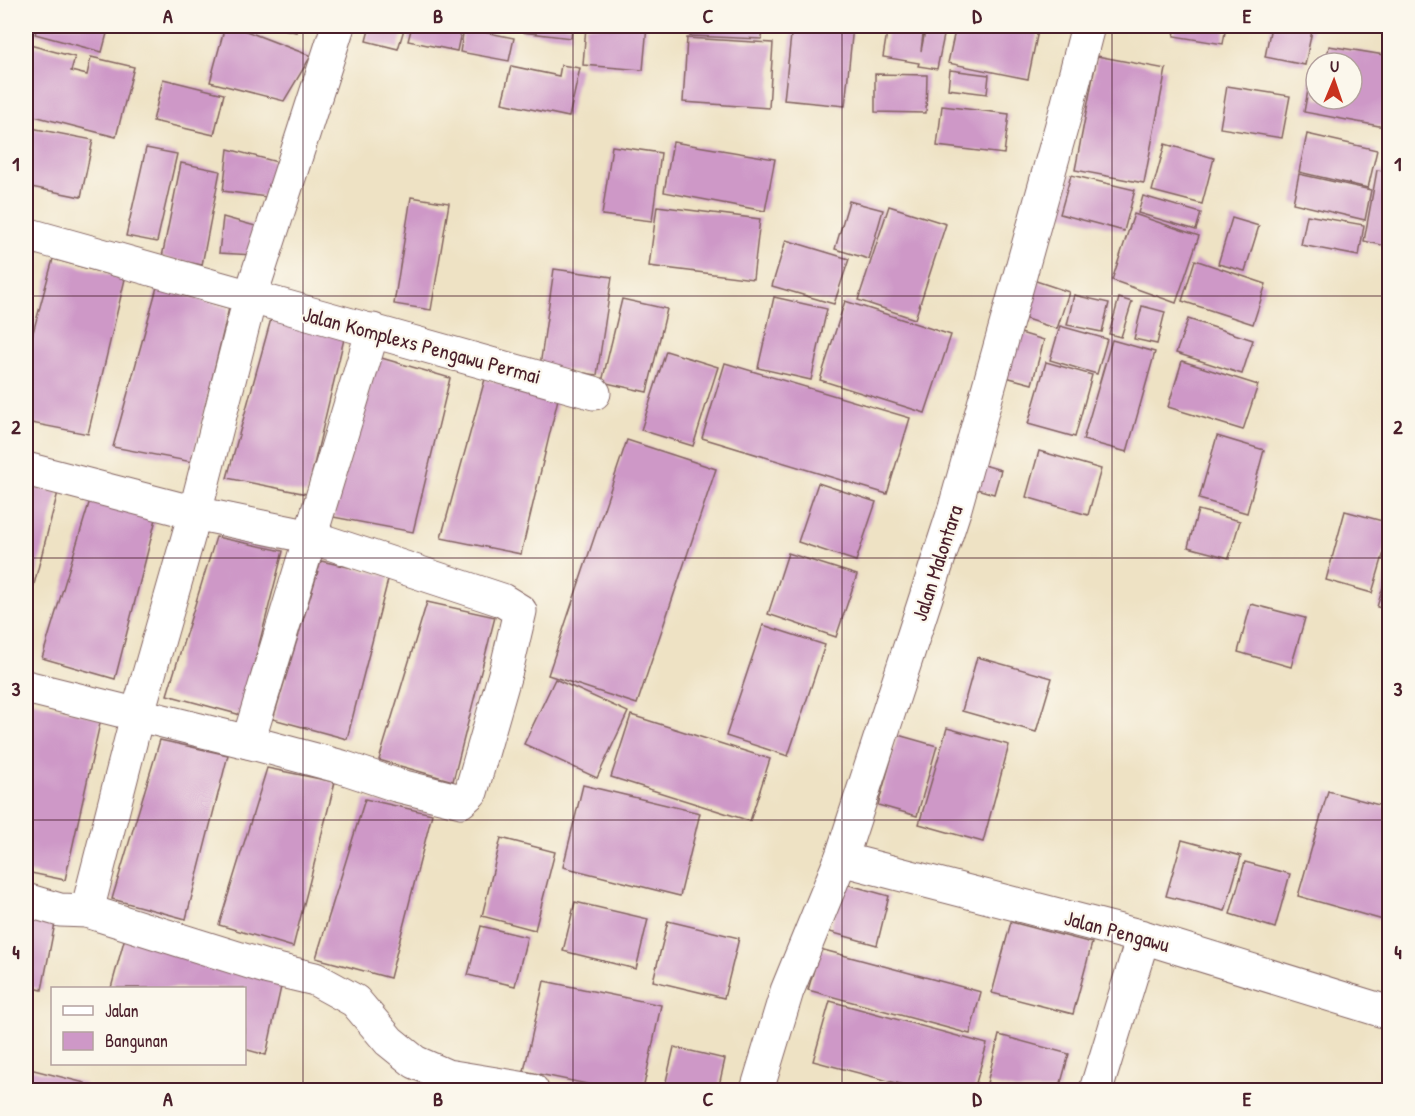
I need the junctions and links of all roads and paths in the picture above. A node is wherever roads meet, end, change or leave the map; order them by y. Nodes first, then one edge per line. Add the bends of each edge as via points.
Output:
1 (338, 26) edge
2 (1088, 26) edge
3 (26, 234) edge
4 (250, 298) junction
5 (374, 330) junction
6 (594, 393) dead end
7 (26, 469) edge
8 (195, 513) junction
9 (311, 537) junction
10 (26, 687) edge
11 (136, 716) junction
12 (248, 742) junction
13 (841, 859) junction
14 (26, 900) edge
15 (87, 911) junction
16 (1143, 937) junction
17 (1389, 1013) edge
18 (532, 1090) edge
19 (757, 1090) edge
20 (1096, 1090) edge

1 - 4 street
2 - 13 street, Jalan Malontara via 955,508
3 - 4 street, Jalan Komplexs Pengawu Permai
4 - 5 street, Jalan Komplexs Pengawu Permai
4 - 8 street
5 - 6 street, Jalan Komplexs Pengawu Permai
5 - 9 street
7 - 8 street
8 - 9 street
8 - 11 street
9 - 12 street
9 - 12 street via 501,600 520,611 471,792 462,801
10 - 11 street
11 - 12 street
11 - 15 street
13 - 16 street, Jalan Pengawu
13 - 19 street, Jalan Malontara via 787,991
14 - 15 street via 60,910
15 - 18 street via 315,979 356,1001 389,1041 415,1062 447,1076
16 - 17 street, Jalan Pengawu
16 - 20 street

